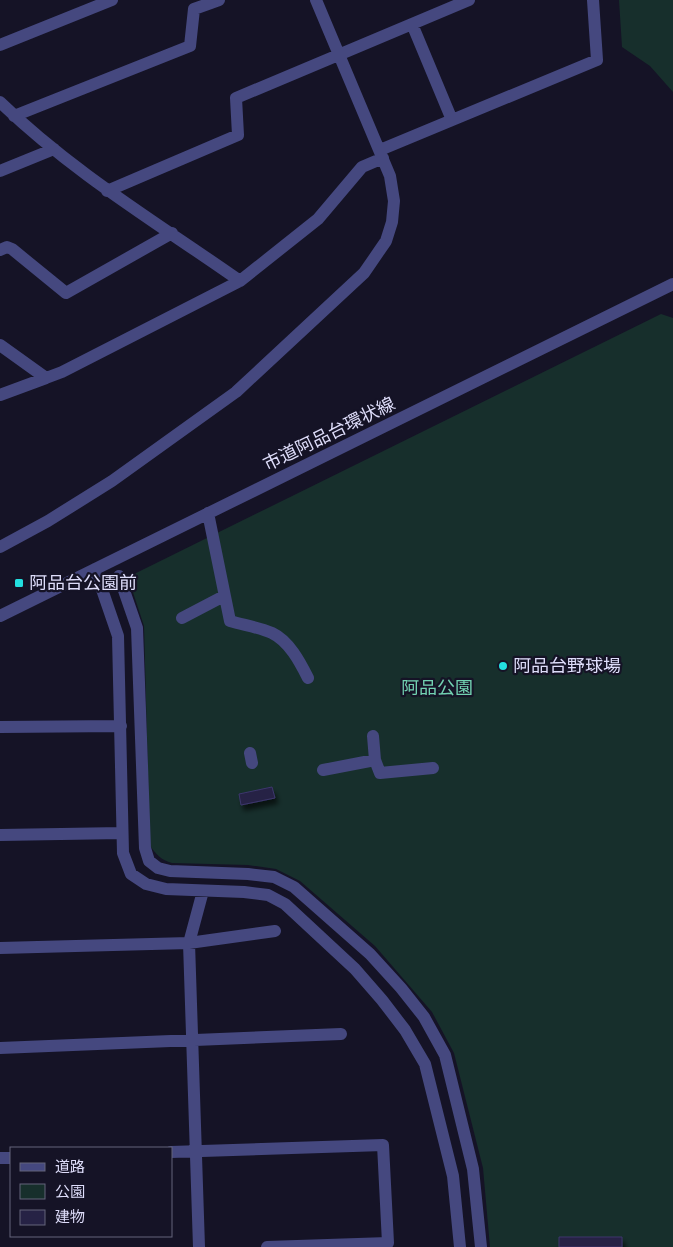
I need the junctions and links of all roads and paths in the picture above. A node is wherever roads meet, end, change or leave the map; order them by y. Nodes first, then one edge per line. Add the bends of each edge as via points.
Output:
1 (112, 0) edge
2 (218, 0) edge
3 (316, 0) edge
4 (469, 0) edge
5 (593, 0) edge
6 (412, 24) junction
7 (0, 45) edge
8 (340, 56) junction
9 (0, 102) edge
10 (14, 116) junction
11 (452, 120) junction
12 (54, 149) junction
13 (381, 154) junction
14 (0, 170) edge
15 (107, 191) junction
16 (172, 233) junction
17 (0, 250) edge
18 (240, 281) junction
19 (673, 284) edge
20 (0, 344) edge
21 (46, 378) junction
22 (0, 395) edge
23 (208, 513) junction
24 (0, 547) edge
25 (95, 569) junction
26 (119, 576) dead end
27 (224, 596) junction
28 (0, 616) edge
29 (182, 618) dead end
30 (308, 678) dead end
31 (121, 726) junction
32 (0, 727) edge
33 (373, 736) dead end
34 (375, 760) junction
35 (433, 768) dead end
36 (323, 770) dead end
37 (122, 833) junction
38 (0, 835) edge
39 (204, 891) junction
40 (275, 932) dead end
41 (189, 943) junction
42 (0, 948) edge
43 (341, 1034) dead end
44 (192, 1040) junction
45 (0, 1048) edge
46 (196, 1151) junction
47 (172, 1152) edge
48 (199, 1247) edge
49 (267, 1247) edge
50 (460, 1247) edge
51 (480, 1247) edge

1 - 7 street
2 - 10 street via 194,9 190,46
3 - 8 street
4 - 6 street
5 - 11 street via 597,60
6 - 8 street
6 - 11 street
8 - 13 street
8 - 15 street via 236,98 238,135
9 - 10 street
10 - 12 street
11 - 13 street
12 - 14 street
12 - 15 street
13 - 18 street via 362,167 318,219
13 - 24 street via 390,176 394,201 392,222 386,241 364,273 236,392 112,481
15 - 16 street
16 - 17 street via 66,293 12,249
16 - 18 street
18 - 21 street
19 - 23 street, 市道阿品台環状線
20 - 21 street
21 - 22 street
23 - 25 street, 市道阿品台環状線
23 - 27 street
25 - 28 street, 市道阿品台環状線
25 - 31 street via 118,636
26 - 51 street via 137,628 144,848 149,861 170,871 274,877 294,887 370,954 401,988 424,1016 445,1055 473,1169
27 - 29 street
27 - 30 street via 230,621 273,634 290,648
31 - 32 street
31 - 37 street
33 - 34 street
34 - 35 street via 380,773
34 - 36 street
37 - 38 street
37 - 39 street via 123,853 131,874 146,884 166,889
39 - 41 street
39 - 50 street via 268,895 285,904 355,969 405,1030 425,1064 435,1100 454,1176
40 - 41 street
41 - 42 street
41 - 44 street
43 - 44 street
44 - 45 street
44 - 46 street
46 - 47 street
46 - 48 street
46 - 49 street via 383,1145 388,1243

